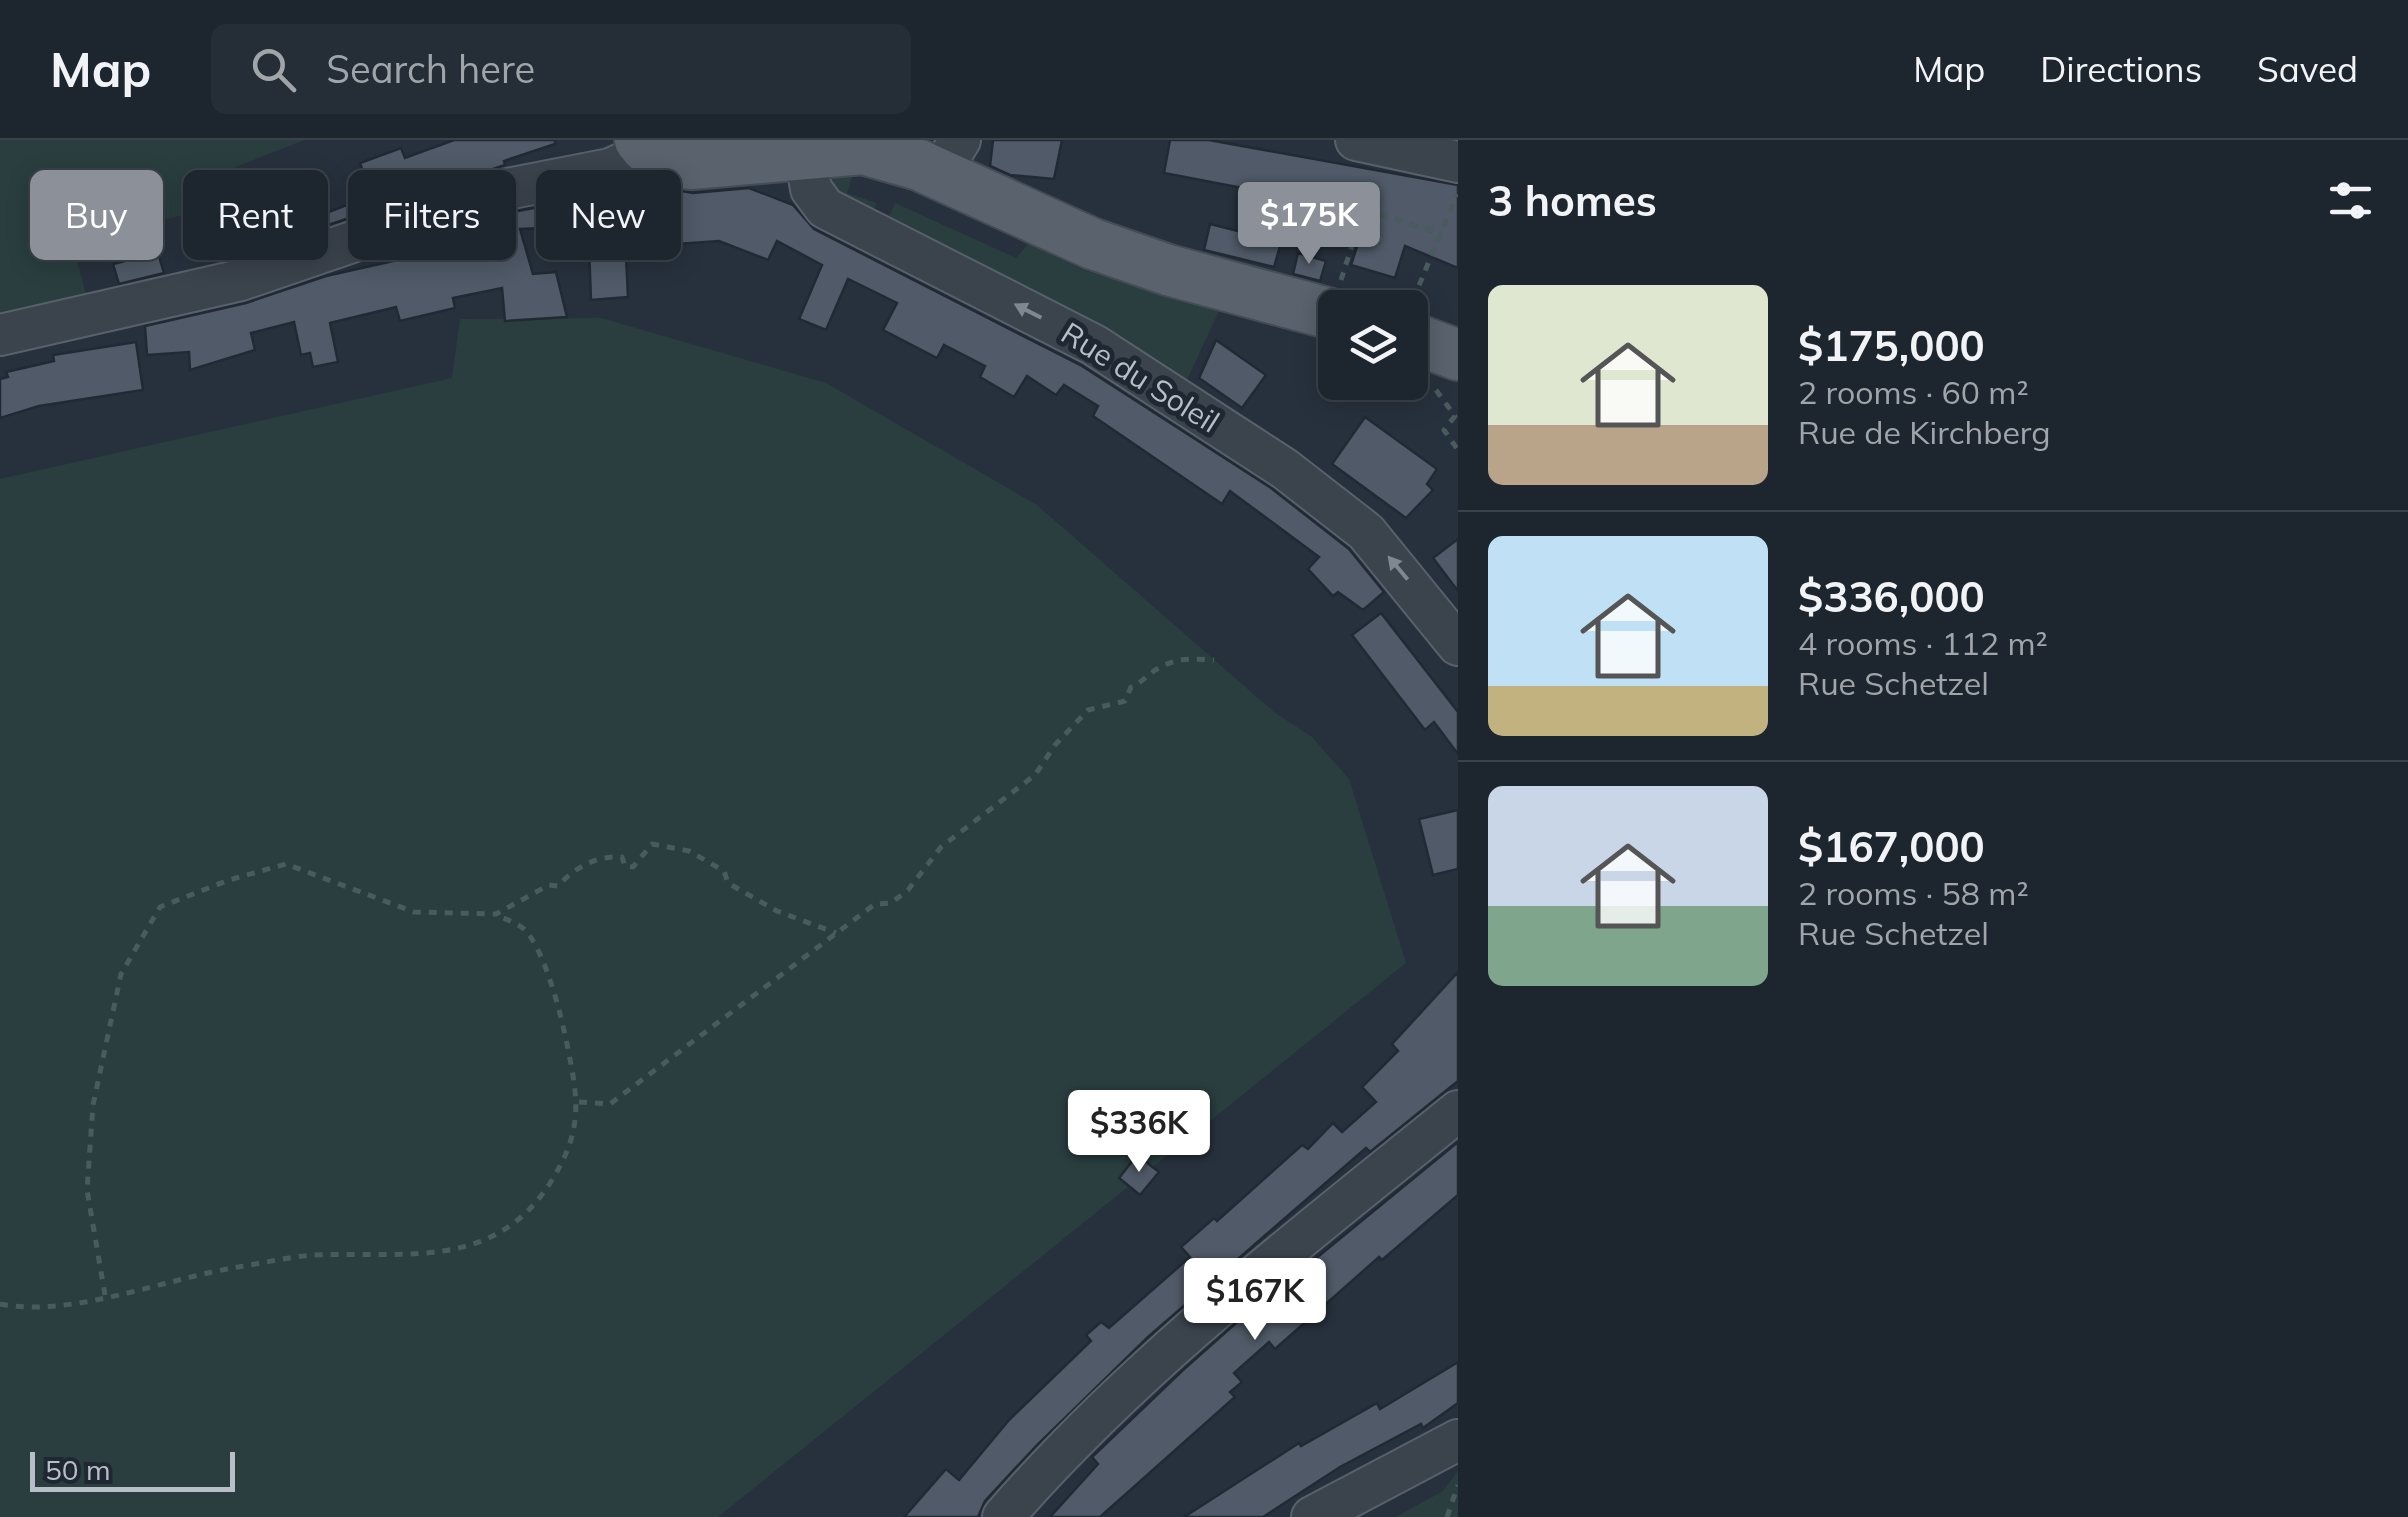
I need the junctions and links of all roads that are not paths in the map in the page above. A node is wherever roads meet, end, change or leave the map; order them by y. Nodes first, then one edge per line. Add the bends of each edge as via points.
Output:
1 (1370, 142) edge
2 (644, 146) edge
3 (805, 152) junction
4 (949, 157) edge
5 (1458, 162) edge
6 (1318, 310) edge
7 (0, 335) edge
8 (1428, 344) edge
9 (1458, 355) edge
10 (1458, 645) edge
11 (1458, 1111) edge
12 (1458, 1440) edge
13 (1003, 1517) edge
14 (1312, 1517) edge

1 - 5 street
2 - 3 main road via 666,160 712,164
2 - 7 street via 610,169 507,189 241,280
3 - 4 main road via 863,149
10 -> 3 street, Rue du Soleil via 1366,532 1286,469 1094,345 825,208 811,190
4 - 6 main road via 1112,250
8 - 9 main road
11 - 13 street via 1135,1382
12 - 14 street

